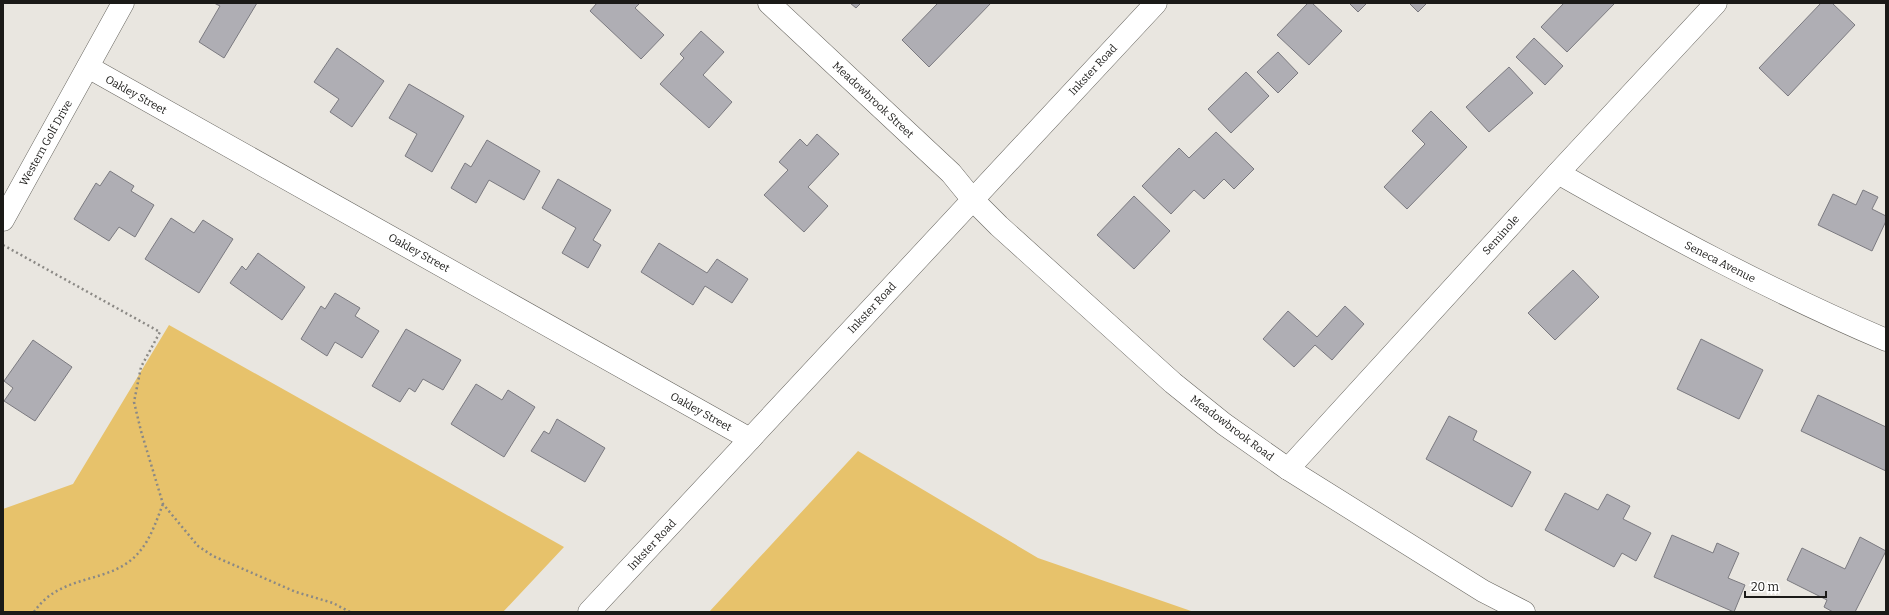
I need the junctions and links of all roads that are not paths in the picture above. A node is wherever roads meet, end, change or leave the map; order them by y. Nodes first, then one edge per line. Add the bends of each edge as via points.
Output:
1 (123, 3) edge
2 (769, 3) edge
3 (1156, 3) edge
4 (1716, 3) edge
5 (88, 67) junction
6 (1558, 173) junction
7 (973, 200) junction
8 (3, 220) edge
9 (1886, 340) edge
10 (750, 439) junction
11 (1288, 469) junction
12 (589, 612) edge
13 (1524, 612) edge

1 - 5 street, Western Golf Drive
2 - 7 street, Meadowbrook Street via 951,173
3 - 7 street, Inkster Road
4 - 6 street, Seminole
5 - 8 street, Western Golf Drive
5 - 10 street, Oakley Street
6 - 9 street, Seneca Avenue via 1656,229 1775,290
6 - 11 street, Seminole
7 - 10 street, Inkster Road
7 - 11 street, Meadowbrook Road via 1005,232 1173,383 1224,424
10 - 12 street, Inkster Road
11 - 13 street, Meadowbrook Road via 1483,590

